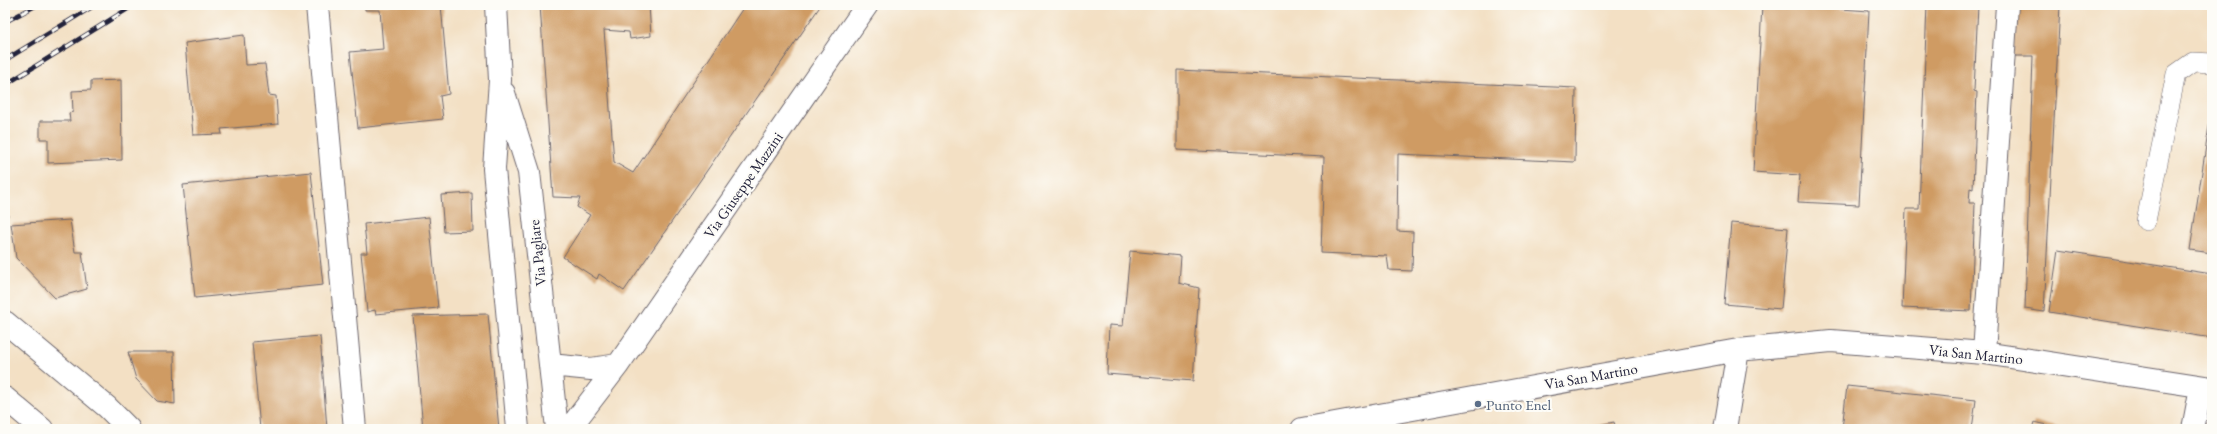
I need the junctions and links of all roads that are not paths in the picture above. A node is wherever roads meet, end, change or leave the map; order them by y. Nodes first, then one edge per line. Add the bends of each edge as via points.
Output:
1 (317, 5) edge
2 (496, 5) edge
3 (867, 5) edge
4 (2007, 5) edge
5 (2212, 64) edge
6 (500, 80) junction
7 (2146, 221) dead end
8 (5, 322) edge
9 (1738, 350) junction
10 (1984, 353) junction
11 (550, 365) junction
12 (618, 365) junction
13 (2207, 388) edge
14 (5, 398) edge
15 (42, 429) edge
16 (129, 429) edge
17 (355, 429) edge
18 (518, 429) edge
19 (557, 429) edge
20 (569, 429) edge
21 (1302, 429) edge
22 (1725, 429) edge
23 (2194, 429) edge

1 - 17 street
2 - 6 street, Via Pagliare
3 - 12 street, Via Giuseppe Mazzini
4 - 10 street
5 - 7 lane via 2193,62 2176,74
6 - 11 street, Via Pagliare via 529,172
6 - 18 street, Via Pagliare via 494,169
8 - 16 street via 107,407
9 - 10 street, Via San Martino via 1831,342
9 - 21 street, Via San Martino
9 - 22 street
10 - 13 street, Via San Martino
11 - 12 street via 591,369
11 - 19 street, Via Pagliare
12 - 20 street, Via Giuseppe Mazzini
13 - 23 street
14 - 15 street

